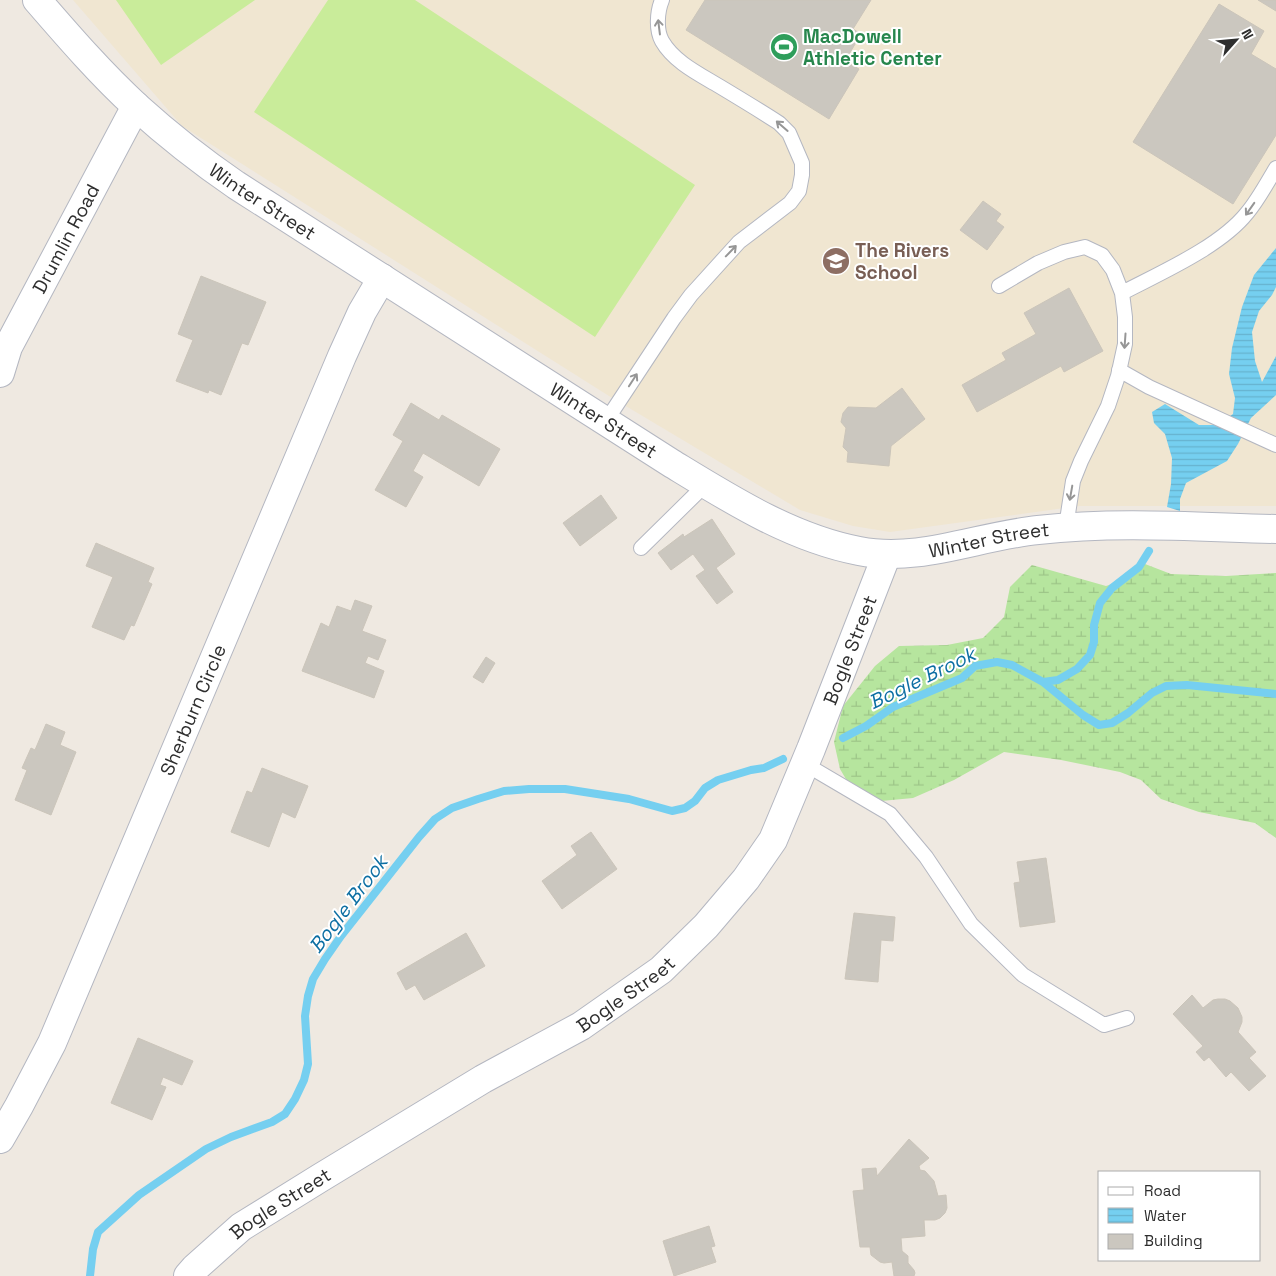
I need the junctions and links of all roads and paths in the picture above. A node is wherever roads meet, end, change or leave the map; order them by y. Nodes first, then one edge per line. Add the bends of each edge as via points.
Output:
1 (38, 0) edge
2 (662, 0) edge
3 (136, 106) junction
4 (1276, 168) edge
5 (382, 278) junction
6 (999, 286) dead end
7 (1122, 293) junction
8 (1119, 370) junction
9 (0, 372) edge
10 (606, 421) junction
11 (1276, 445) edge
12 (706, 484) junction
13 (1066, 527) junction
14 (1276, 529) edge
15 (641, 548) dead end
16 (887, 554) junction
17 (805, 764) junction
18 (1127, 1018) dead end
19 (0, 1139) edge
20 (188, 1276) edge

1 - 3 street, Winter Street via 97,68
10 -> 2 lane via 691,295 739,242 790,203 799,191 802,175 802,163 796,148 789,133 778,122 673,56 661,40 658,24
3 - 5 street, Winter Street via 236,185
3 - 9 street, Drumlin Road via 8,347
4 -> 7 lane via 1248,213 1230,230 1183,261
5 - 10 street, Winter Street
5 - 19 street, Sherburn Circle via 342,356 52,1043
6 - 7 lane via 1038,263 1085,247 1102,255 1113,270
7 -> 8 lane via 1126,344
8 - 11 lane
8 -> 13 lane via 1108,406 1073,481
10 - 12 street, Winter Street
12 - 15 lane
12 - 16 street, Winter Street via 802,534 860,552
13 - 14 street, Winter Street
13 - 16 street, Winter Street via 1003,535 938,550
16 - 17 street, Bogle Street
17 - 18 lane via 890,814 926,857 971,924 1023,975 1104,1025
17 - 20 street, Bogle Street via 773,840 746,879 706,926 661,970 581,1026 482,1079 241,1227

